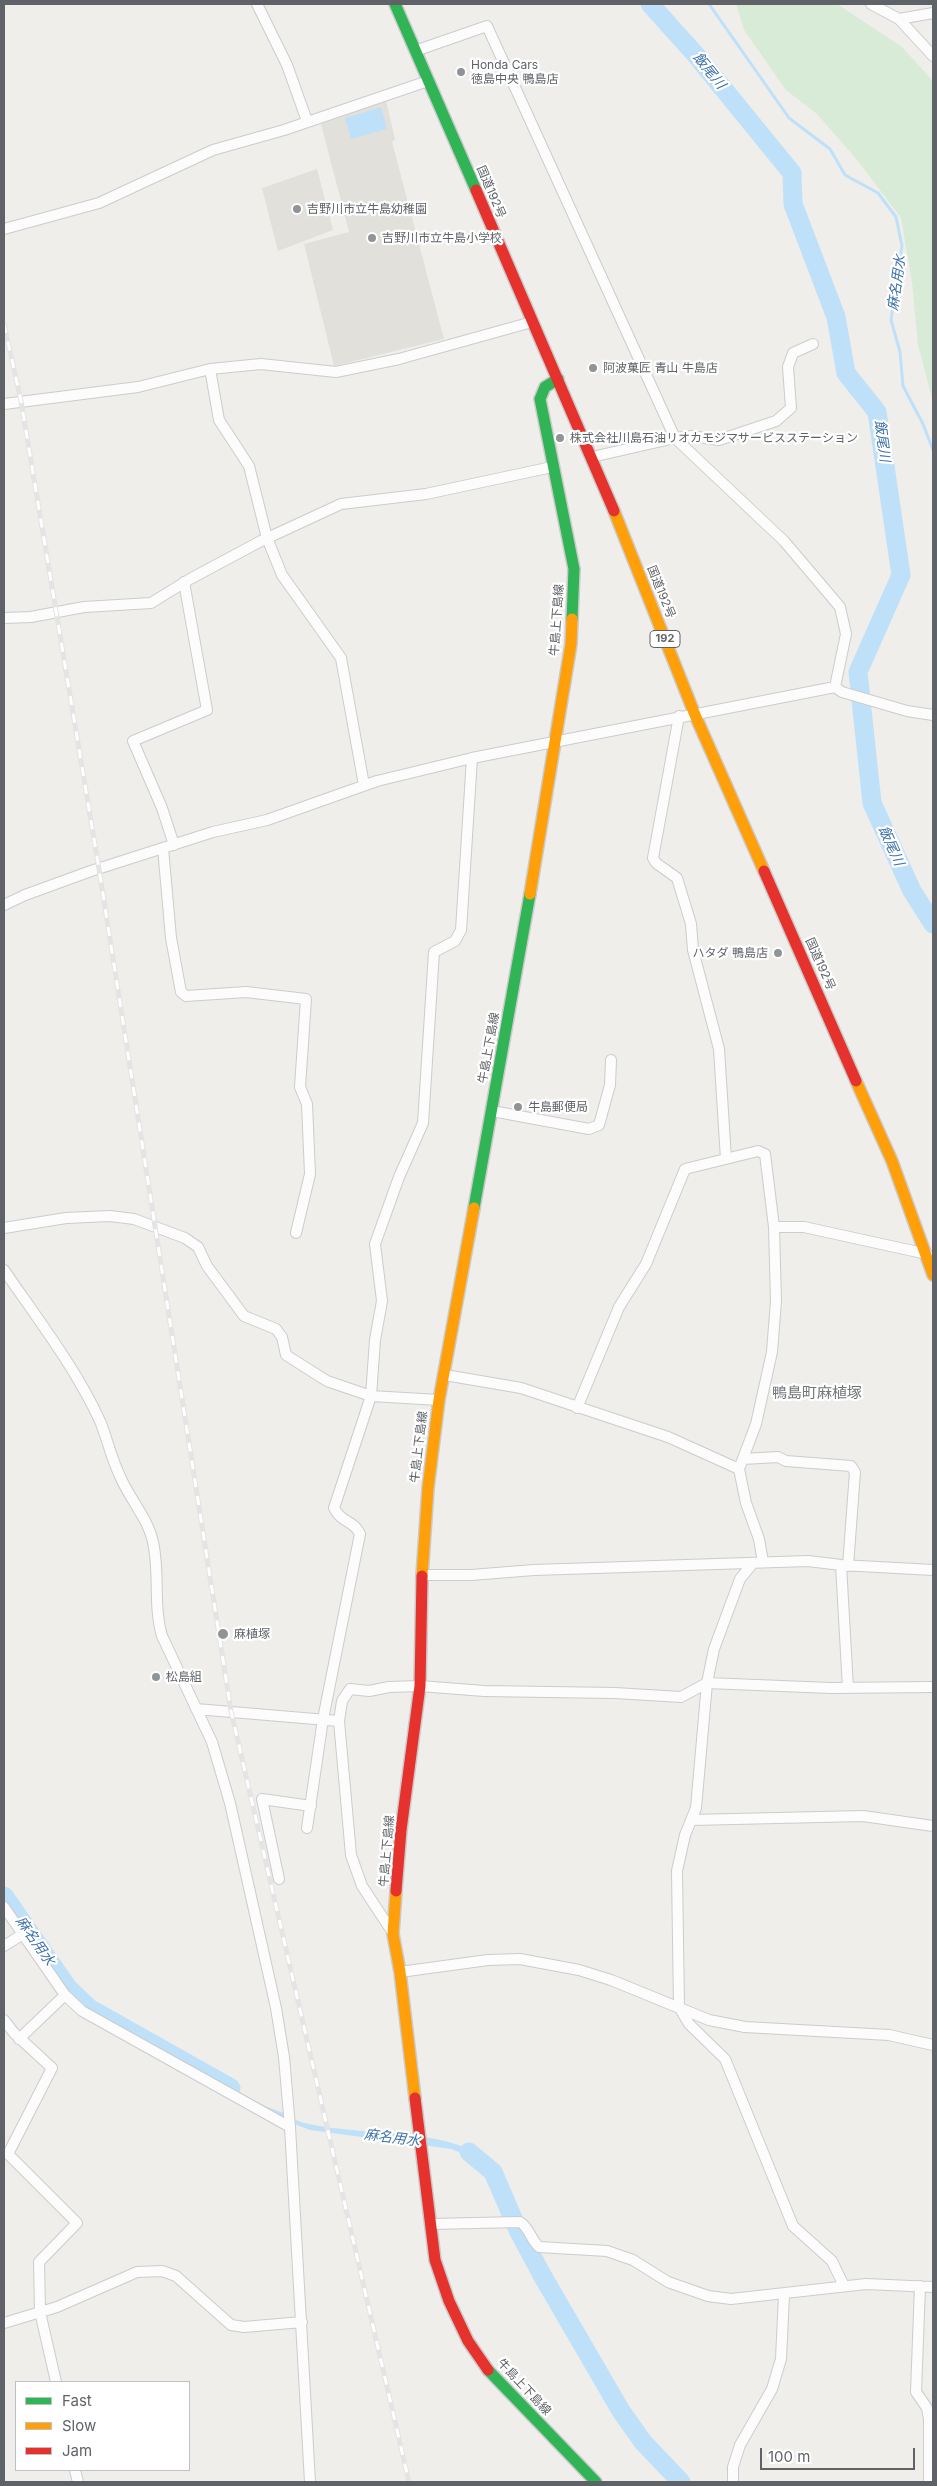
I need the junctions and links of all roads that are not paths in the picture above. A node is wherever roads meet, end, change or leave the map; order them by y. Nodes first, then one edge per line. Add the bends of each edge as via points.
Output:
1 (257, 4) edge
2 (395, 4) edge
3 (870, 4) edge
4 (933, 14) edge
5 (899, 18) junction
6 (415, 51) junction
7 (933, 56) edge
8 (428, 81) junction
9 (307, 121) junction
10 (4, 229) edge
11 (532, 322) junction
12 (813, 344) dead end
13 (210, 369) junction
14 (558, 379) junction
15 (4, 404) edge
16 (675, 438) junction
17 (592, 458) junction
18 (552, 467) junction
19 (267, 538) junction
20 (184, 582) junction
21 (4, 618) edge
22 (838, 689) junction
23 (695, 715) junction
24 (933, 715) edge
25 (679, 716) junction
26 (554, 741) junction
27 (472, 758) junction
28 (364, 786) junction
29 (169, 847) junction
30 (4, 905) edge
31 (611, 1060) dead end
32 (492, 1111) junction
33 (726, 1159) junction
34 (774, 1227) junction
35 (4, 1228) edge
36 (296, 1233) dead end
37 (930, 1254) edge
38 (4, 1270) edge
39 (933, 1275) edge
40 (445, 1375) junction
41 (371, 1396) junction
42 (439, 1400) junction
43 (577, 1408) junction
44 (743, 1458) junction
45 (739, 1469) junction
46 (758, 1562) junction
47 (844, 1566) junction
48 (933, 1570) edge
49 (422, 1575) junction
50 (707, 1683) junction
51 (420, 1686) junction
52 (848, 1688) junction
53 (933, 1688) edge
54 (196, 1709) junction
55 (323, 1719) junction
56 (339, 1721) junction
57 (310, 1806) junction
58 (691, 1820) junction
59 (933, 1826) edge
60 (307, 1828) dead end
61 (279, 1879) dead end
62 (4, 1907) edge
63 (23, 1934) junction
64 (394, 1934) junction
65 (4, 1946) edge
66 (400, 1972) junction
67 (65, 1995) junction
68 (679, 2007) junction
69 (4, 2020) edge
70 (19, 2039) junction
71 (933, 2045) edge
72 (290, 2127) junction
73 (431, 2224) junction
74 (844, 2286) junction
75 (920, 2286) junction
76 (933, 2287) edge
77 (784, 2295) junction
78 (40, 2312) junction
79 (302, 2322) junction
80 (4, 2323) edge
81 (56, 2381) edge
82 (310, 2482) edge
83 (596, 2482) edge
84 (733, 2482) edge
85 (930, 2482) edge

1 - 9 street via 287,65
2 - 6 main road, 国道192号 / 192
3 - 5 street
4 - 5 street
5 - 7 street
6 - 8 main road, 国道192号 / 192
6 - 16 street via 487,26
8 - 9 street
8 - 11 main road, 国道192号 / 192
9 - 10 street via 213,150 99,203
11 - 13 street via 399,359 336,372 261,364
11 - 14 main road, 国道192号 / 192
12 - 16 street via 793,353 788,367 791,408 776,421 719,440 692,436
13 - 15 street via 138,387
13 - 19 street via 219,420 249,466
14 - 17 main road, 国道192号 / 192
14 - 18 main road, 牛島上下島線 via 545,387 540,399
16 - 17 street
16 - 22 street via 784,541 840,607 846,634
17 - 23 main road, 国道192号 / 192
18 - 19 street via 426,494 341,504
18 - 26 main road, 牛島上下島線 via 574,569 571,644
19 - 20 street
19 - 28 street via 282,575 341,658
20 - 21 street via 151,603 84,607 31,617
20 - 29 street via 208,710 133,741 162,808
22 - 23 street
22 - 24 street
23 - 25 street
23 - 37 main road, 国道192号 / 192
25 - 26 street
25 - 33 street via 653,858 677,878 691,924 693,950 719,1049
26 - 27 street
26 - 32 main road, 牛島上下島線
27 - 28 street
27 - 41 street via 461,930 456,941 434,952 423,1123 375,1244 382,1301
28 - 29 street via 267,820 213,832
29 - 30 street via 75,877
29 - 36 street via 171,938 181,992 186,996 246,992 306,998 300,1087 308,1104 310,1174
31 - 32 street via 610,1085 599,1125 589,1129
32 - 40 main road, 牛島上下島線
33 - 34 street via 758,1151 765,1154
33 - 43 street via 685,1169 646,1264 619,1307
34 - 37 street via 804,1227
34 - 44 street via 776,1301 772,1352 756,1424
35 - 41 street via 66,1218 110,1216 134,1218 185,1238 198,1248 207,1266 244,1316 276,1329 282,1337 286,1355 327,1382
37 - 39 main road, 国道192号 / 192
38 - 54 street via 88,1398 118,1474 149,1531 156,1567 158,1623
40 - 42 main road, 牛島上下島線
40 - 43 street via 521,1388
41 - 42 street
41 - 55 street via 334,1508 339,1518 356,1526 360,1534
42 - 49 main road, 牛島上下島線
43 - 45 street via 668,1437
44 - 45 street
44 - 47 street via 778,1457 786,1461 851,1466 855,1472
45 - 46 street via 746,1503 759,1539
46 - 47 street via 808,1561
46 - 49 street
46 - 50 street via 740,1579 714,1649
47 - 48 street
47 - 52 street
49 - 51 main road, 牛島上下島線
50 - 51 street via 681,1697
50 - 52 street
50 - 58 street via 696,1808
51 - 56 street via 369,1690 350,1688 342,1701
51 - 64 main road, 牛島上下島線 via 402,1830
52 - 53 street
54 - 55 street
54 - 72 street via 212,1742 230,1803 276,2008
55 - 56 street
55 - 57 street
56 - 64 street via 351,1855 362,1886
57 - 60 street
57 - 61 street via 262,1799
58 - 59 street via 863,1816
58 - 68 street via 677,1871
62 - 63 street
63 - 65 street
63 - 67 street
64 - 66 main road, 牛島上下島線
66 - 68 street via 520,1959 579,1970
66 - 73 main road, 牛島上下島線
67 - 70 street
67 - 72 street via 82,2011
68 - 71 street via 709,2020 745,2028 889,2035
68 - 74 street via 689,2024 725,2059 793,2226 832,2261
69 - 70 street
70 - 78 street via 52,2068 8,2154 77,2223 39,2262
72 - 79 street
73 - 77 street via 515,2222 540,2247 607,2251 633,2260 668,2282 708,2296 730,2299
73 - 83 main road, 牛島上下島線 via 435,2260 449,2301 468,2341 488,2370
74 - 75 street via 886,2283
74 - 77 street
75 - 76 street
75 - 85 street via 916,2392 927,2408 929,2419
77 - 84 street via 782,2359 772,2389 740,2444 733,2466
78 - 79 street via 137,2272 162,2271 176,2276 231,2325 244,2327
78 - 80 street
78 - 81 street
79 - 82 street

